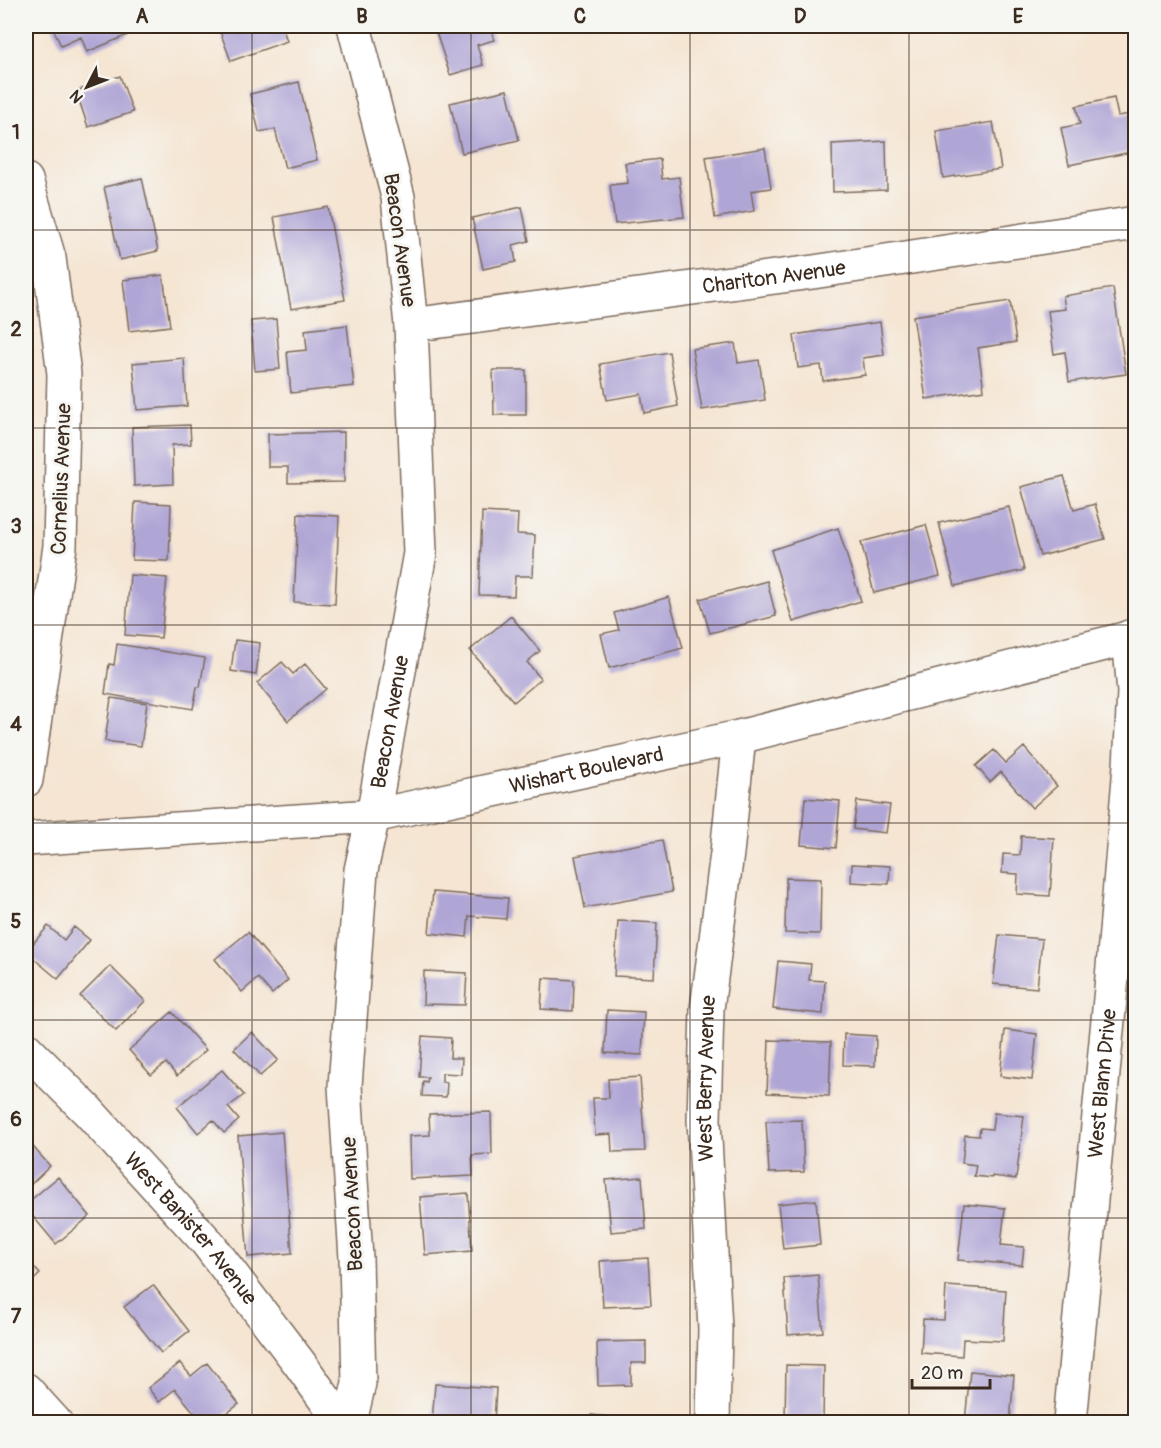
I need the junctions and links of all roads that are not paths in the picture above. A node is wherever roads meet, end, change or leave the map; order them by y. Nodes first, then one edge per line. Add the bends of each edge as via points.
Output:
1 (354, 26) edge
2 (26, 180) edge
3 (1136, 223) edge
4 (411, 325) junction
5 (1132, 637) edge
6 (739, 737) junction
7 (26, 780) edge
8 (373, 816) junction
9 (26, 839) edge
10 (1124, 968) edge
11 (26, 1049) edge
12 (26, 1390) edge
13 (55, 1422) edge
14 (341, 1422) edge
15 (350, 1422) edge
16 (713, 1422) edge
17 (1070, 1422) edge

1 - 4 street, Beacon Avenue via 398,196
2 - 7 street, Cornelius Avenue via 49,258 64,374 60,546
3 - 4 street, Chariton Avenue via 813,272
4 - 8 street, Beacon Avenue via 420,553
5 - 6 street, Wishart Boulevard
5 - 10 street, West Blann Drive via 1134,692
6 - 8 street, Wishart Boulevard
6 - 16 street, West Berry Avenue via 707,1009 704,1120 715,1329
8 - 9 street, Wishart Boulevard
8 - 15 street, Beacon Avenue via 361,870 345,1086 359,1383
10 - 17 street, West Blann Drive
11 - 14 street, West Banister Avenue via 206,1241
12 - 13 street

